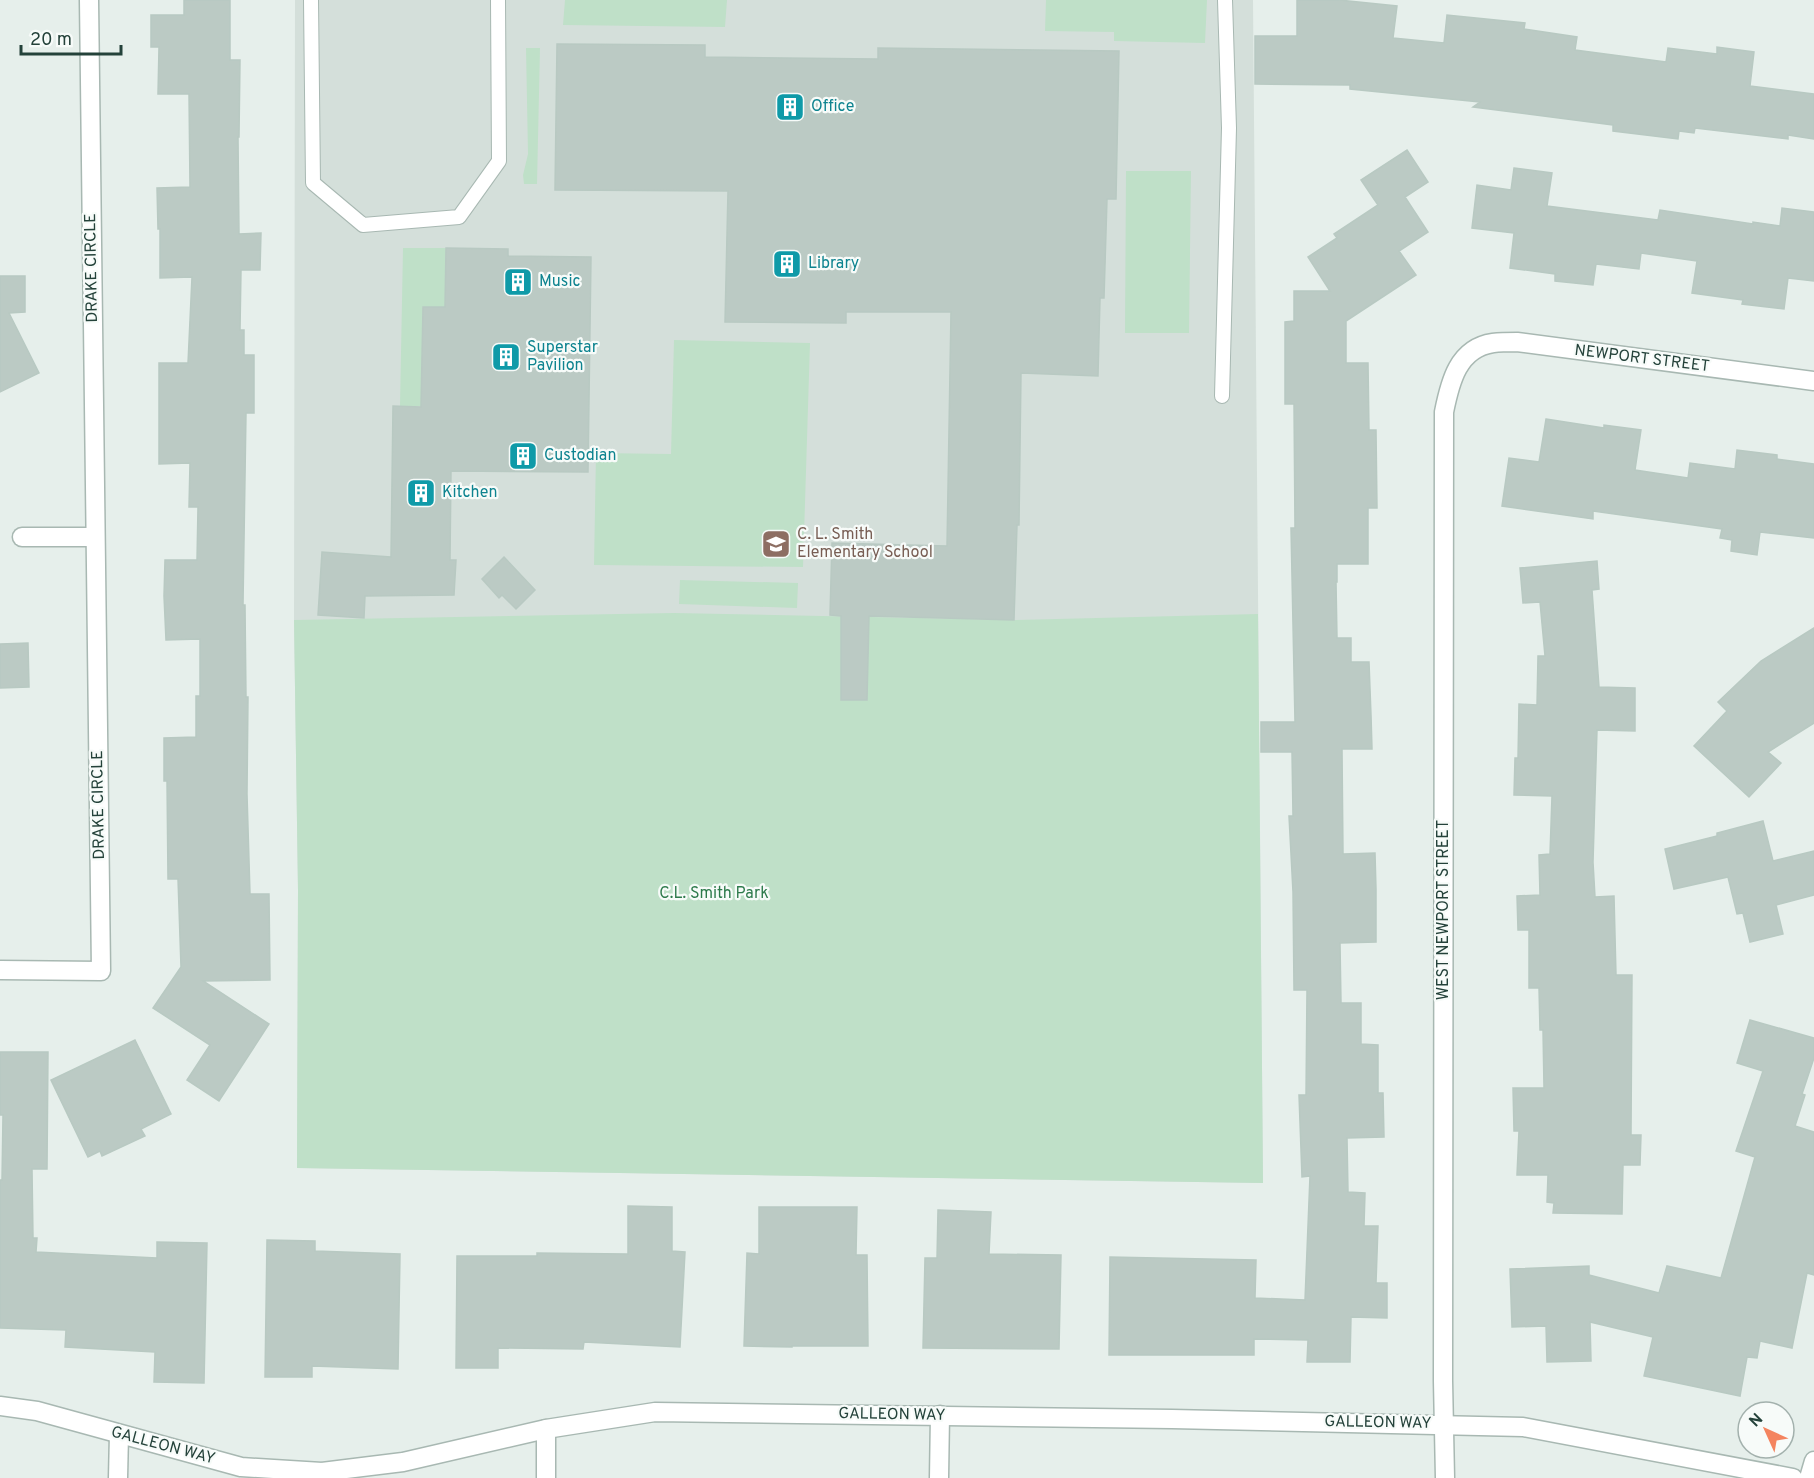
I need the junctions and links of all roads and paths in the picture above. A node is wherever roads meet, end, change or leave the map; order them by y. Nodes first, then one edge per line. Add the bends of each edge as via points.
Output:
1 (89, 0) edge
2 (311, 0) edge
3 (498, 0) edge
4 (1225, 0) edge
5 (1472, 350) joint
6 (1814, 381) edge
7 (1222, 396) dead end
8 (22, 537) dead end
9 (95, 537) junction
10 (0, 970) edge
11 (0, 1406) edge
12 (940, 1415) junction
13 (1443, 1425) junction
14 (546, 1429) junction
15 (119, 1434) junction
16 (1814, 1461) edge
17 (118, 1478) edge
18 (546, 1478) edge
19 (939, 1478) edge
20 (1445, 1478) edge
21 (1793, 1478) edge
22 (1809, 1478) edge

1 - 9 street, DRAKE CIRCLE
2 - 3 lane via 313,183 363,225 459,217 499,162
4 - 7 lane via 1229,128
5 - 6 street, NEWPORT STREET via 1493,343 1517,342
5 - 13 street, WEST NEWPORT STREET via 1449,387 1444,412
8 - 9 street
9 - 10 street, DRAKE CIRCLE via 101,971
11 - 15 street, GALLEON WAY via 37,1411
12 - 13 street, GALLEON WAY
12 - 14 street, GALLEON WAY via 655,1412
12 - 19 street
13 - 20 street, WEST NEWPORT STREET
13 - 21 street, GALLEON WAY via 1523,1428
14 - 15 street, GALLEON WAY via 403,1462 322,1472 241,1467
14 - 18 street
15 - 17 street
16 - 22 street

